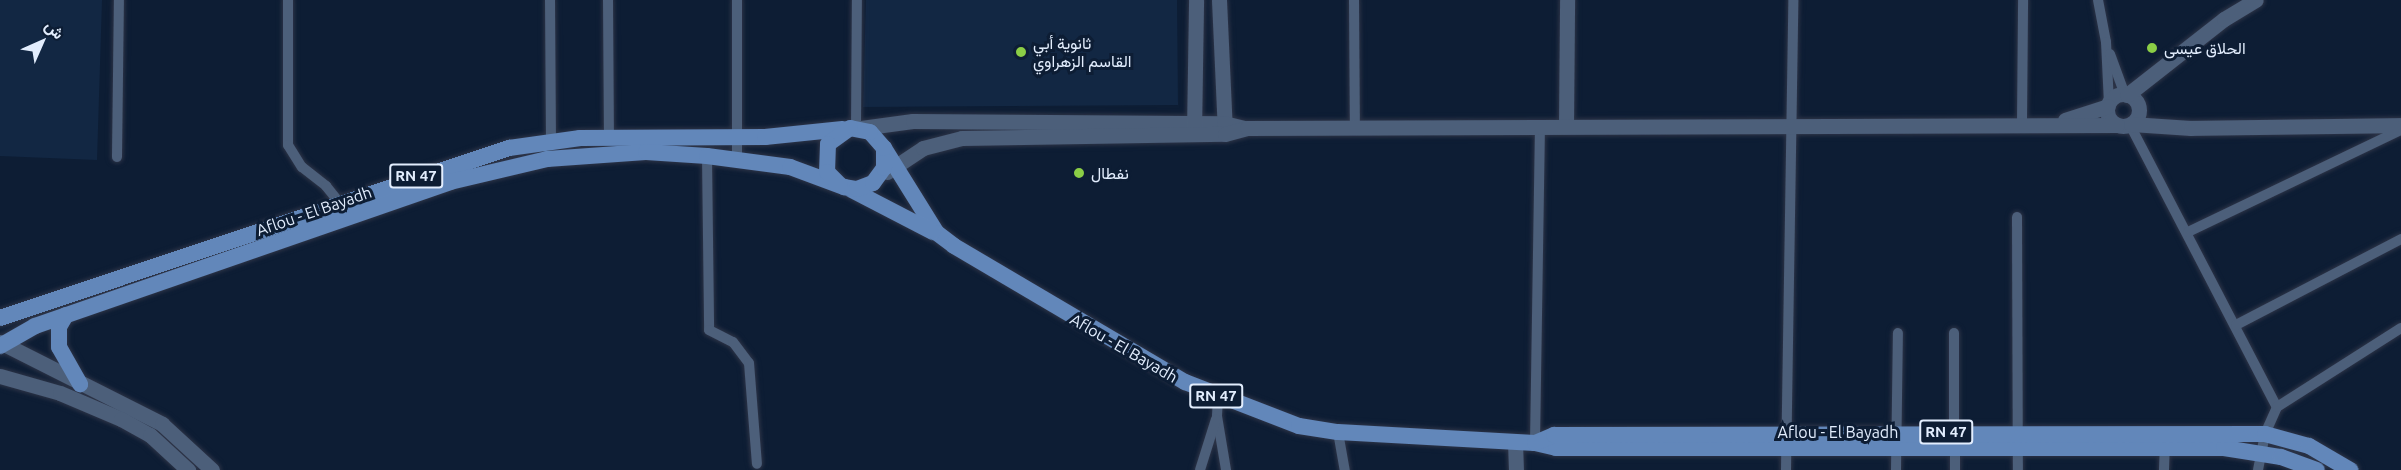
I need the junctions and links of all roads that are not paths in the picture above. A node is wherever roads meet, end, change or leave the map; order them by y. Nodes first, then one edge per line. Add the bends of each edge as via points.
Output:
1 (119, 0) edge
2 (288, 0) edge
3 (550, 0) edge
4 (608, 0) edge
5 (737, 0) edge
6 (857, 0) edge
7 (1196, 0) edge
8 (1219, 0) edge
9 (1354, 0) edge
10 (1567, 0) edge
11 (1793, 0) edge
12 (2023, 0) edge
13 (2098, 0) edge
14 (2256, 0) edge
15 (2106, 42) junction
16 (2132, 99) junction
17 (2108, 105) junction
18 (2022, 123) junction
19 (2050, 124) junction
20 (2401, 124) edge
21 (1793, 125) junction
22 (2126, 125) junction
23 (1540, 126) junction
24 (1566, 126) junction
25 (855, 128) junction
26 (1225, 128) junction
27 (1356, 128) junction
28 (2191, 128) junction
29 (1194, 129) junction
30 (2401, 130) edge
31 (737, 136) junction
32 (609, 137) junction
33 (551, 141) junction
34 (884, 148) junction
35 (707, 156) junction
36 (117, 158) dead end
37 (737, 159) junction
38 (894, 167) junction
39 (879, 177) junction
40 (844, 187) junction
41 (339, 202) junction
42 (2017, 217) dead end
43 (2188, 232) junction
44 (937, 233) junction
45 (2401, 239) edge
46 (66, 315) junction
47 (0, 318) edge
48 (2236, 325) junction
49 (2401, 328) edge
50 (1898, 333) dead end
51 (1954, 333) dead end
52 (1, 344) edge
53 (0, 376) edge
54 (80, 384) junction
55 (1218, 397) junction
56 (2277, 407) junction
57 (1217, 416) junction
58 (1338, 432) junction
59 (1787, 432) junction
60 (1896, 432) junction
61 (1954, 432) junction
62 (2017, 432) junction
63 (2265, 434) junction
64 (1515, 442) junction
65 (1535, 442) junction
66 (2165, 447) junction
67 (1955, 449) junction
68 (2017, 449) junction
69 (1786, 450) junction
70 (1896, 450) junction
71 (2260, 452) junction
72 (757, 464) dead end
73 (188, 470) edge
74 (212, 470) edge
75 (1200, 470) edge
76 (1226, 470) edge
77 (1345, 470) edge
78 (1516, 470) edge
79 (1786, 470) edge
80 (1896, 470) edge
81 (1955, 470) edge
82 (2018, 470) edge
83 (2164, 470) edge
84 (2258, 470) edge
85 (2318, 470) edge
86 (2350, 470) edge

1 - 36 street
2 - 41 street via 288,145 302,167
3 - 33 street
4 - 32 street
5 - 31 street
6 - 25 street
7 - 29 street
8 - 26 street
9 - 27 street
10 - 24 street
11 - 21 street
12 - 18 street
13 - 15 street
14 - 16 street via 2224,19 2152,75
15 - 16 street
15 - 17 street
16 - 17 street
16 - 22 street via 2139,113
16 - 28 street via 2154,117
17 - 19 street
17 - 22 street via 2108,115
18 - 19 street
18 - 21 street
19 - 22 street
20 - 28 street
21 - 24 street
21 - 59 street
22 - 28 street
22 - 43 street
23 - 24 street
23 - 27 street
23 - 65 street
25 - 29 street via 913,121
25 - 31 main road, Aflou - El Bayadh / RN 47 via 793,136
25 - 34 main road via 879,139
25 - 40 main road via 833,136 825,153 827,172
26 - 27 street
26 - 29 street
29 - 38 street via 962,138 922,148
30 - 43 street
31 - 32 main road, Aflou - El Bayadh / RN 47
31 - 37 street
32 - 33 main road, Aflou - El Bayadh / RN 47
33 - 41 main road, Aflou - El Bayadh / RN 47 via 477,155
34 - 38 main road, Aflou - El Bayadh / RN 47
34 - 39 main road via 886,158
35 - 37 main road, Aflou - El Bayadh / RN 47
35 - 46 main road, Aflou - El Bayadh / RN 47 via 596,153 498,168
35 - 72 street via 709,330 733,342 749,363
37 - 40 main road, Aflou - El Bayadh / RN 47 via 790,167
38 - 39 street
38 - 44 main road, Aflou - El Bayadh / RN 47
39 - 40 main road via 865,187
40 - 44 main road, Aflou - El Bayadh
41 - 47 main road, Aflou - El Bayadh / RN 47
42 - 62 street
43 - 48 street
44 - 55 main road, Aflou - El Bayadh / RN 47 via 1119,347
45 - 48 street
46 - 52 main road, Aflou - El Bayadh / RN 47
46 - 54 main road via 59,327 59,347
48 - 56 street
49 - 56 street
50 - 60 street
51 - 61 street
52 - 54 street
53 - 73 street via 60,393 121,419 150,435
54 - 74 street via 162,424
55 - 57 street
55 - 58 main road, Aflou - El Bayadh / RN 47 via 1299,426
56 - 63 street
57 - 75 street
57 - 76 street
58 - 64 main road, Aflou - El Bayadh / RN 47
58 - 77 street
59 - 60 main road, Aflou - El Bayadh / RN 47
59 - 65 main road, Aflou - El Bayadh / RN 47 via 1554,435
59 - 69 street
60 - 61 main road, Aflou - El Bayadh / RN 47
60 - 70 street
61 - 62 main road, Aflou - El Bayadh / RN 47
62 - 63 main road, Aflou - El Bayadh / RN 47
62 - 68 street
63 - 71 street
63 - 86 main road, Aflou - El Bayadh / RN 47 via 2309,446
64 - 65 main road, Aflou - El Bayadh / RN 47
64 - 78 street
65 - 69 main road, Aflou - El Bayadh / RN 47 via 1556,448
66 - 68 main road, Aflou - El Bayadh / RN 47
66 - 71 main road, Aflou - El Bayadh / RN 47
66 - 83 street
67 - 68 main road, Aflou - El Bayadh / RN 47
67 - 70 main road, Aflou - El Bayadh / RN 47
67 - 81 street
68 - 82 street
69 - 70 main road, Aflou - El Bayadh / RN 47
69 - 79 street
70 - 80 street
71 - 84 street
71 - 85 main road, Aflou - El Bayadh / RN 47

